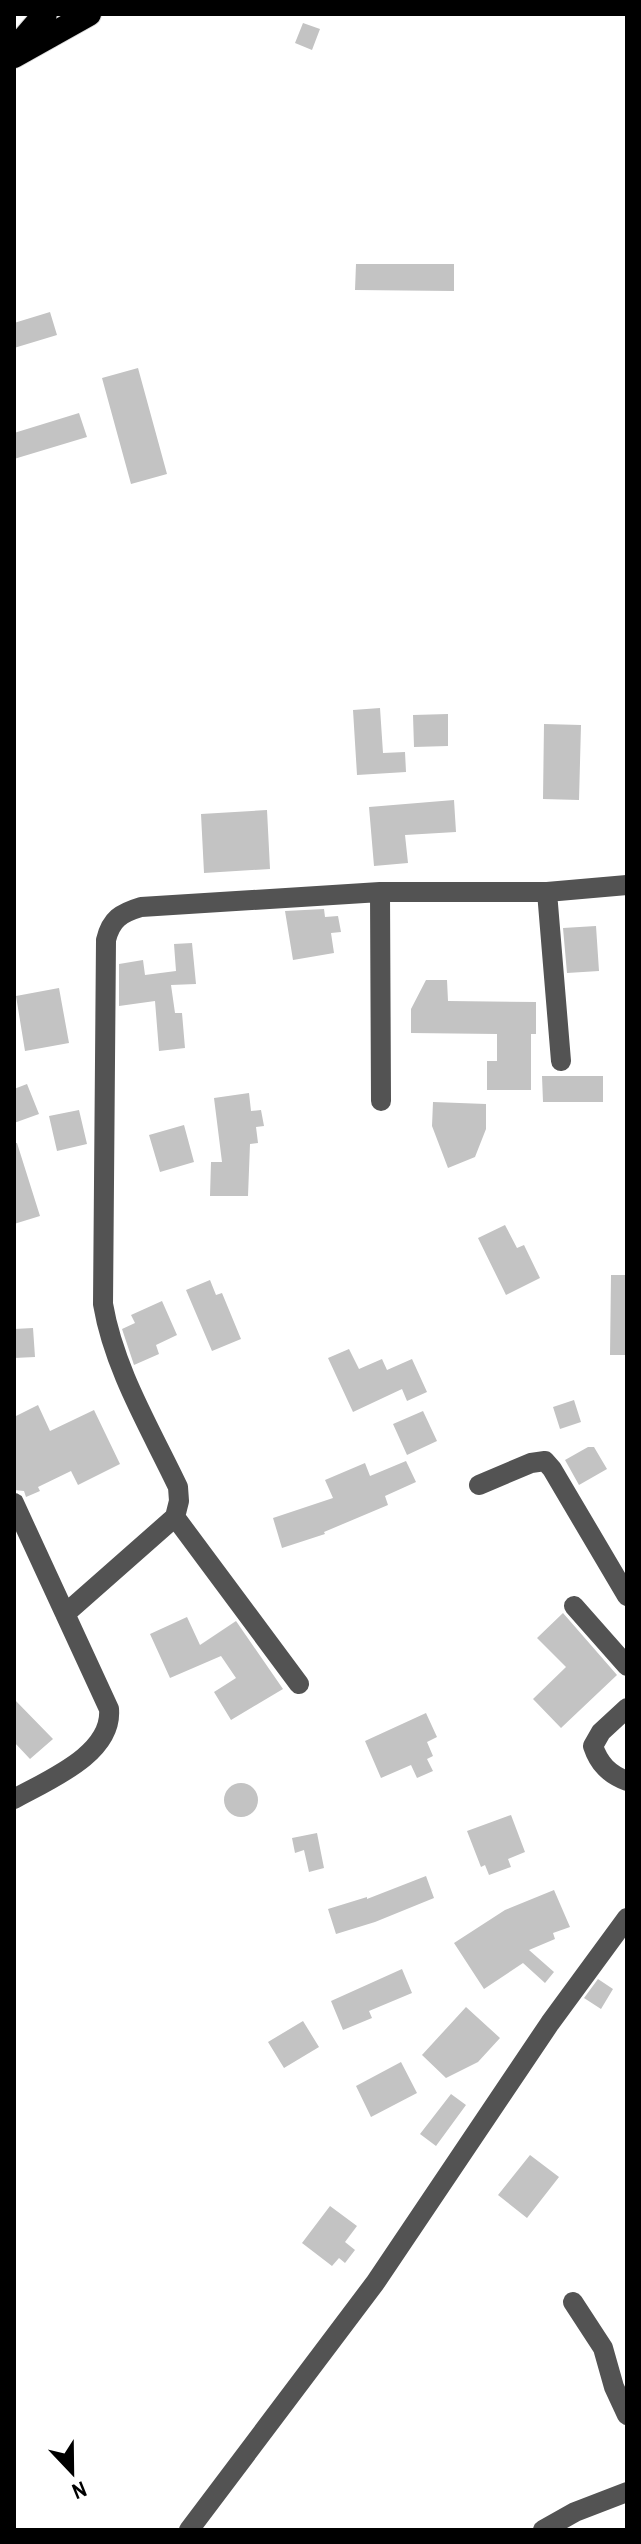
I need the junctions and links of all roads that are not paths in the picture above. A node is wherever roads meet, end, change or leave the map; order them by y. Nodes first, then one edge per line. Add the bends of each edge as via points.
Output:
1 (45, 14) edge
2 (89, 14) edge
3 (14, 50) edge
4 (14, 56) edge
5 (627, 885) edge
6 (380, 892) junction
7 (547, 892) junction
8 (561, 1061) dead end
9 (381, 1101) dead end
10 (479, 1485) dead end
11 (14, 1503) edge
12 (175, 1517) junction
13 (627, 1596) edge
14 (574, 1606) dead end
15 (65, 1614) junction
16 (627, 1666) edge
17 (299, 1684) dead end
18 (627, 1708) edge
19 (627, 1781) edge
20 (14, 1799) edge
21 (627, 1918) edge
22 (573, 2302) dead end
23 (627, 2415) edge
24 (627, 2492) edge
25 (575, 2512) junction
26 (189, 2530) edge
27 (543, 2530) edge
28 (587, 2530) edge

1 - 3 highway
2 - 4 highway
5 - 7 street
6 - 7 street
6 - 9 street
6 - 12 street via 141,907 111,923 106,940 103,1304 118,1361 178,1487
7 - 8 street
10 - 13 street via 545,1461
11 - 15 street
12 - 15 street
12 - 17 street
14 - 16 street
15 - 20 street via 109,1709 110,1723 105,1736 74,1765
18 - 19 street via 593,1746 598,1760
21 - 26 street via 375,2283
22 - 23 street via 603,2348
24 - 25 street
25 - 27 street
25 - 28 street

